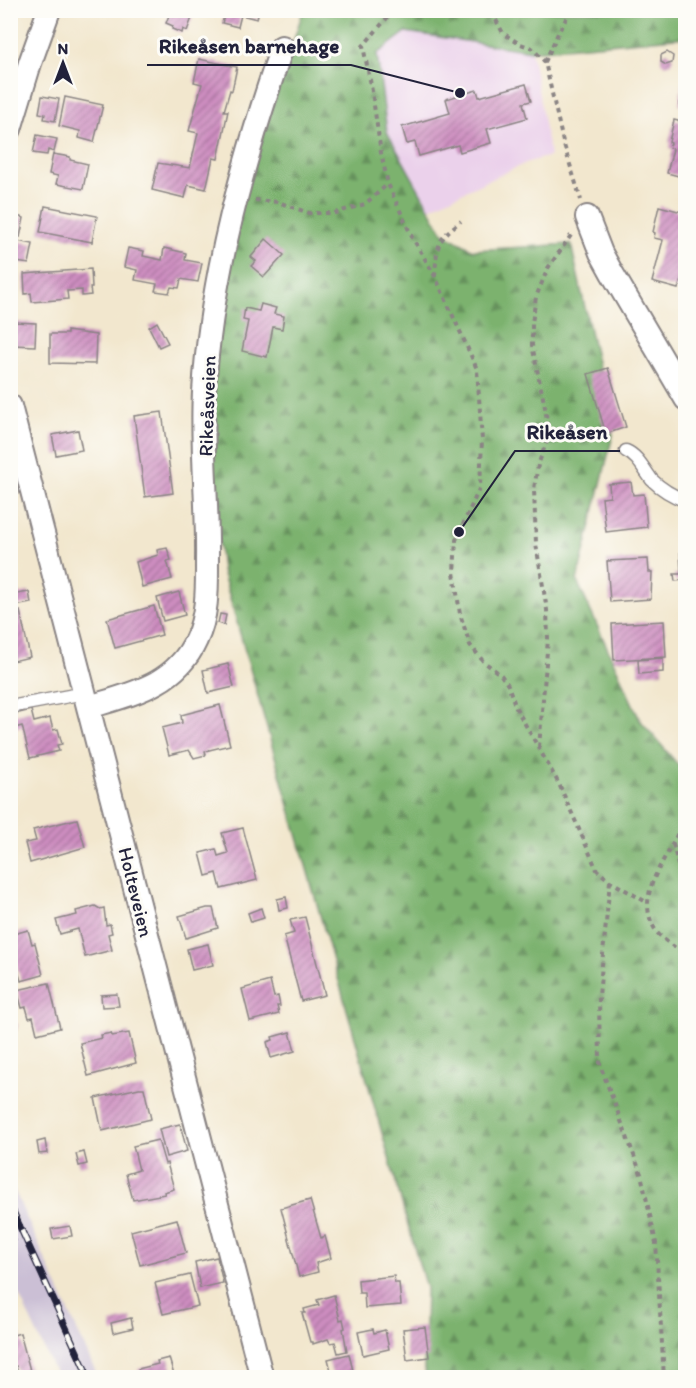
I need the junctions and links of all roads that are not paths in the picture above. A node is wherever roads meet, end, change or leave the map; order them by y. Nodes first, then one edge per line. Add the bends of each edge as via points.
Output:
1 (50, 10) edge
2 (282, 47) dead end
3 (20, 59) edge
4 (10, 129) edge
5 (587, 217) road end
6 (686, 399) edge
7 (10, 406) edge
8 (626, 451) dead end
9 (686, 501) edge
10 (87, 700) junction
11 (10, 707) edge
12 (262, 1377) edge

1 - 3 street
2 - 10 street, Rikeåsveien via 237,199 210,330 204,393 207,604 197,639 168,676 147,689
3 - 4 street
5 - 6 street via 606,263
7 - 10 street, Holteveien
8 - 9 lane via 658,486
10 - 11 lane
10 - 12 street, Holteveien

